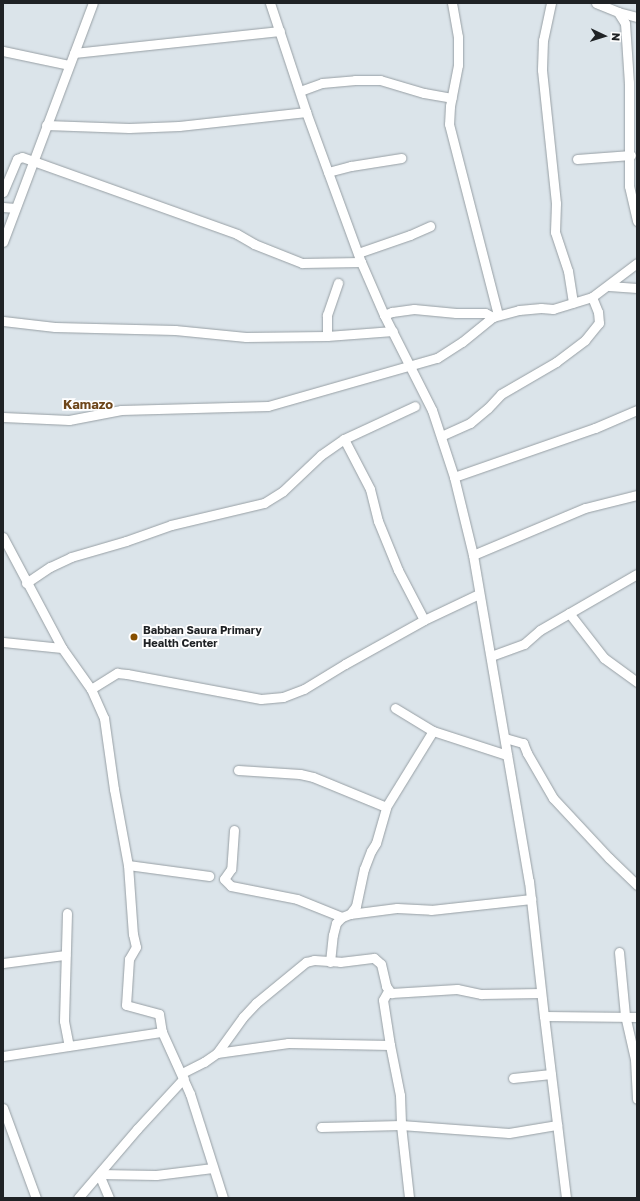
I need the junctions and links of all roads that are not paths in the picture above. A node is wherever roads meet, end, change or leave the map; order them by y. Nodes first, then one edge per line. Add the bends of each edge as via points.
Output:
1 (93, 3) edge
2 (270, 3) edge
3 (452, 3) edge
4 (552, 3) edge
5 (596, 3) edge
6 (618, 12) junction
7 (637, 17) edge
8 (280, 31) junction
9 (3, 51) edge
10 (74, 53) junction
11 (69, 65) junction
12 (633, 83) edge
13 (300, 91) junction
14 (452, 98) junction
15 (306, 112) junction
16 (46, 125) junction
17 (630, 155) junction
18 (401, 158) dead end
19 (576, 159) dead end
20 (32, 161) junction
21 (328, 172) junction
22 (3, 192) edge
23 (3, 207) edge
24 (16, 208) junction
25 (637, 221) edge
26 (430, 226) dead end
27 (3, 242) edge
28 (359, 258) junction
29 (637, 262) edge
30 (338, 283) dead end
31 (609, 286) junction
32 (637, 288) edge
33 (592, 297) junction
34 (573, 302) junction
35 (384, 315) junction
36 (495, 316) junction
37 (3, 321) edge
38 (393, 331) junction
39 (327, 336) junction
40 (409, 366) junction
41 (415, 406) dead end
42 (637, 410) edge
43 (3, 417) edge
44 (441, 436) junction
45 (344, 439) junction
46 (454, 477) junction
47 (637, 495) edge
48 (3, 537) edge
49 (473, 554) junction
50 (637, 574) edge
51 (26, 583) junction
52 (479, 594) junction
53 (569, 613) junction
54 (424, 620) junction
55 (3, 642) edge
56 (62, 648) junction
57 (491, 656) junction
58 (637, 682) edge
59 (91, 689) junction
60 (396, 708) dead end
61 (433, 731) junction
62 (505, 738) junction
63 (507, 755) junction
64 (238, 770) dead end
65 (386, 806) junction
66 (234, 830) dead end
67 (128, 865) junction
68 (209, 876) dead end
69 (637, 885) edge
70 (531, 899) junction
71 (67, 913) dead end
72 (346, 916) junction
73 (619, 952) dead end
74 (65, 955) junction
75 (330, 962) junction
76 (3, 963) edge
77 (388, 991) junction
78 (541, 993) junction
79 (544, 1016) junction
80 (626, 1017) junction
81 (637, 1017) edge
82 (162, 1032) junction
83 (390, 1045) junction
84 (69, 1046) junction
85 (217, 1053) junction
86 (3, 1056) edge
87 (551, 1074) junction
88 (183, 1075) junction
89 (513, 1078) dead end
90 (637, 1099) edge
91 (3, 1108) edge
92 (401, 1125) junction
93 (557, 1125) junction
94 (321, 1127) dead end
95 (213, 1168) junction
96 (99, 1174) junction
97 (36, 1198) edge
98 (78, 1198) edge
99 (109, 1198) edge
100 (223, 1198) edge
101 (409, 1198) edge
102 (566, 1198) edge

1 - 10 street
2 - 8 street
3 - 14 street via 458,37 458,65
4 - 34 street via 543,40 542,70 556,203 556,232 568,271
5 - 6 street
6 - 7 street
6 - 12 street via 625,23
8 - 10 street
8 - 13 street
9 - 11 street
10 - 11 street
11 - 16 street
12 - 17 street
13 - 14 street via 322,83 380,80
13 - 15 street
14 - 36 street via 449,124
15 - 16 street via 179,126 129,128
15 - 21 street
16 - 20 street
17 - 19 street
17 - 25 street via 629,186
18 - 21 street
20 - 22 street via 22,157 17,159
20 - 24 street
20 - 28 street via 237,234 254,244 302,263
21 - 28 street
23 - 24 street
24 - 27 street
26 - 28 street
28 - 35 street
29 - 31 street
30 - 39 street via 328,314
31 - 32 street
31 - 33 street
33 - 34 street
33 - 44 street via 599,323 585,340 556,362 501,394 470,423
34 - 36 street via 552,309 541,308
35 - 36 street via 414,309 485,313
35 - 38 street
36 - 40 street via 437,358
37 - 39 street via 55,327 175,330 246,337
38 - 39 street
38 - 40 street
40 - 43 street via 268,406 121,410 69,420
40 - 44 street via 432,410
41 - 45 street
42 - 46 street via 595,428
44 - 46 street
45 - 51 street via 321,455 283,491 264,503 171,525 114,545 71,556
45 - 54 street via 370,489 378,521 398,570
46 - 49 street
47 - 49 street via 585,508
48 - 51 street
49 - 52 street
50 - 53 street
51 - 56 street
52 - 54 street
52 - 57 street
53 - 57 street via 540,630 524,644
53 - 58 street via 604,658
54 - 59 street via 304,689 283,697 261,699 117,673
55 - 56 street
56 - 59 street
57 - 62 street
59 - 67 street via 104,718
60 - 61 street
61 - 63 street
61 - 65 street
62 - 63 street
62 - 69 street via 523,743 553,798
63 - 70 street
64 - 65 street via 313,777
65 - 72 street via 376,844 364,869 356,906
66 - 72 street via 231,869 224,879 231,886 297,899
67 - 68 street
67 - 82 street via 136,946 130,960 126,1005 159,1014
70 - 72 street via 430,910 398,908
70 - 78 street
71 - 74 street
72 - 75 street via 336,923
73 - 80 street
74 - 76 street
74 - 84 street via 64,1021
75 - 77 street via 374,958 381,964
75 - 85 street via 306,962 256,1003
77 - 78 street via 391,993 456,989 481,994
77 - 83 street via 383,1000
78 - 79 street
79 - 80 street
79 - 87 street
80 - 81 street
80 - 90 street via 635,1059
82 - 84 street
82 - 88 street
83 - 85 street via 288,1043
83 - 92 street via 400,1095
84 - 86 street
85 - 88 street
87 - 89 street
87 - 93 street
88 - 95 street
88 - 96 street
91 - 97 street
92 - 93 street via 509,1133
92 - 94 street
92 - 101 street
93 - 102 street
95 - 96 street via 156,1175
95 - 100 street
96 - 98 street
96 - 99 street

